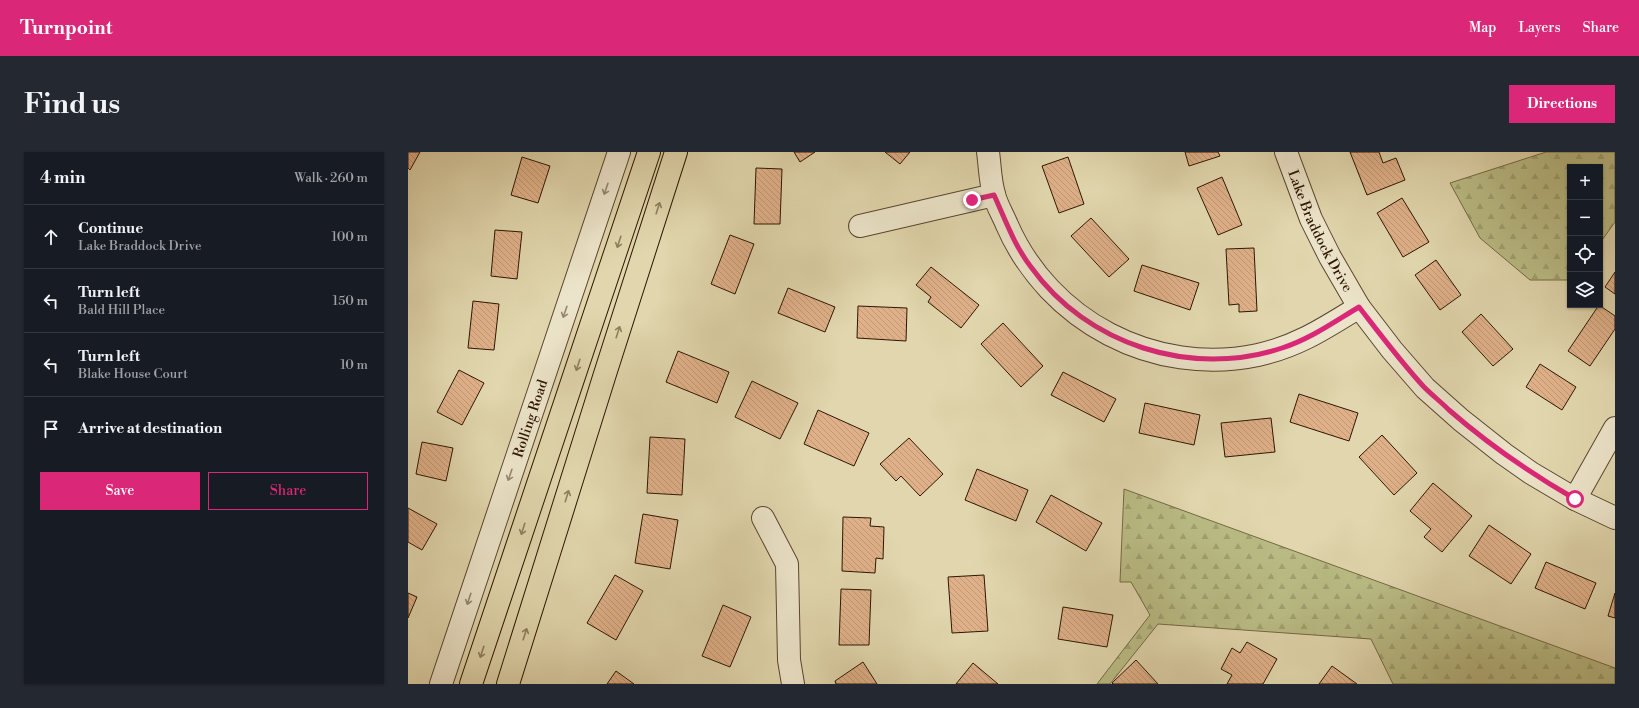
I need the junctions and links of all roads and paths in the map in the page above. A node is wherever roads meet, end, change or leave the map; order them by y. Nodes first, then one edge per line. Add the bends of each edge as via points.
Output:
1 (619, 152) edge
2 (649, 152) edge
3 (676, 152) edge
4 (988, 152) edge
5 (1286, 152) edge
6 (994, 195) junction
7 (860, 226) dead end
8 (1359, 307) junction
9 (1615, 428) edge
10 (1575, 499) junction
11 (763, 518) dead end
12 (1615, 518) edge
13 (441, 684) edge
14 (471, 684) edge
15 (508, 684) edge
16 (794, 684) edge

1 -> 13 street, Rolling Road
2 -> 14 main road, Rolling Road
15 -> 3 main road
4 - 6 street
5 - 8 street, Lake Braddock Drive via 1312,219 1330,257
6 - 7 street
6 - 8 street via 1015,243 1031,268 1052,292 1096,328 1146,350 1204,359 1258,355 1311,336
8 - 10 street, Lake Braddock Drive via 1425,388 1461,420 1509,458
9 - 10 street
10 - 12 street, Lake Braddock Drive
11 - 16 street via 787,564 789,660

